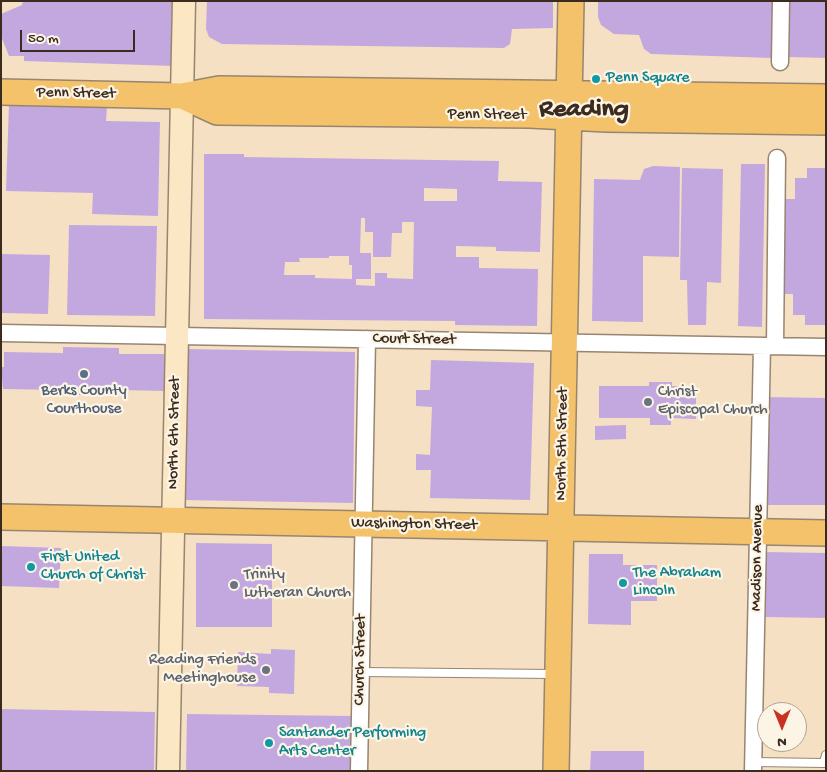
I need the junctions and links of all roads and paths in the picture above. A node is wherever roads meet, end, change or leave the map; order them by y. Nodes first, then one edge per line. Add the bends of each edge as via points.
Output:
1 (184, 1) edge
2 (572, 1) edge
3 (780, 1) edge
4 (780, 62) dead end
5 (1, 92) edge
6 (182, 96) junction
7 (826, 97) edge
8 (570, 106) junction
9 (826, 122) edge
10 (777, 158) dead end
11 (1, 333) edge
12 (177, 336) junction
13 (367, 339) junction
14 (565, 342) junction
15 (768, 346) junction
16 (826, 347) edge
17 (1, 517) edge
18 (173, 520) junction
19 (364, 524) junction
20 (561, 528) junction
21 (758, 532) junction
22 (826, 533) edge
23 (361, 672) junction
24 (558, 674) junction
25 (825, 762) edge
26 (753, 767) edge
27 (168, 771) edge
28 (360, 771) edge
29 (556, 771) edge

1 - 6 street, North 6th Street
2 - 8 main road, North 5th Street
3 - 4 street
5 - 6 main road, Penn Street
6 - 8 main road, Penn Street via 217,112
6 - 12 street, North 6th Street
7 - 8 main road, Penn Street
8 - 9 main road, Penn Street
8 - 14 main road, North 5th Street
10 - 15 street, Madison Avenue
11 - 12 street, Court Street
12 - 13 street, Court Street
12 - 18 street, North 6th Street
13 - 14 street, Court Street
13 - 19 street, Church Street
14 - 15 street, Court Street
14 - 20 main road, North 5th Street
15 - 16 street, Court Street
15 - 21 street, Madison Avenue
17 - 18 main road, Washington Street
18 - 19 main road, Washington Street
18 - 27 street, North 6th Street
19 - 20 main road, Washington Street
19 - 23 street, Church Street
20 - 21 main road, Washington Street
20 - 24 main road, North 5th Street
21 - 22 main road, Washington Street
21 - 26 street, Madison Avenue
23 - 24 lane
23 - 28 street, Church Street
24 - 29 main road, North 5th Street
25 - 26 lane

